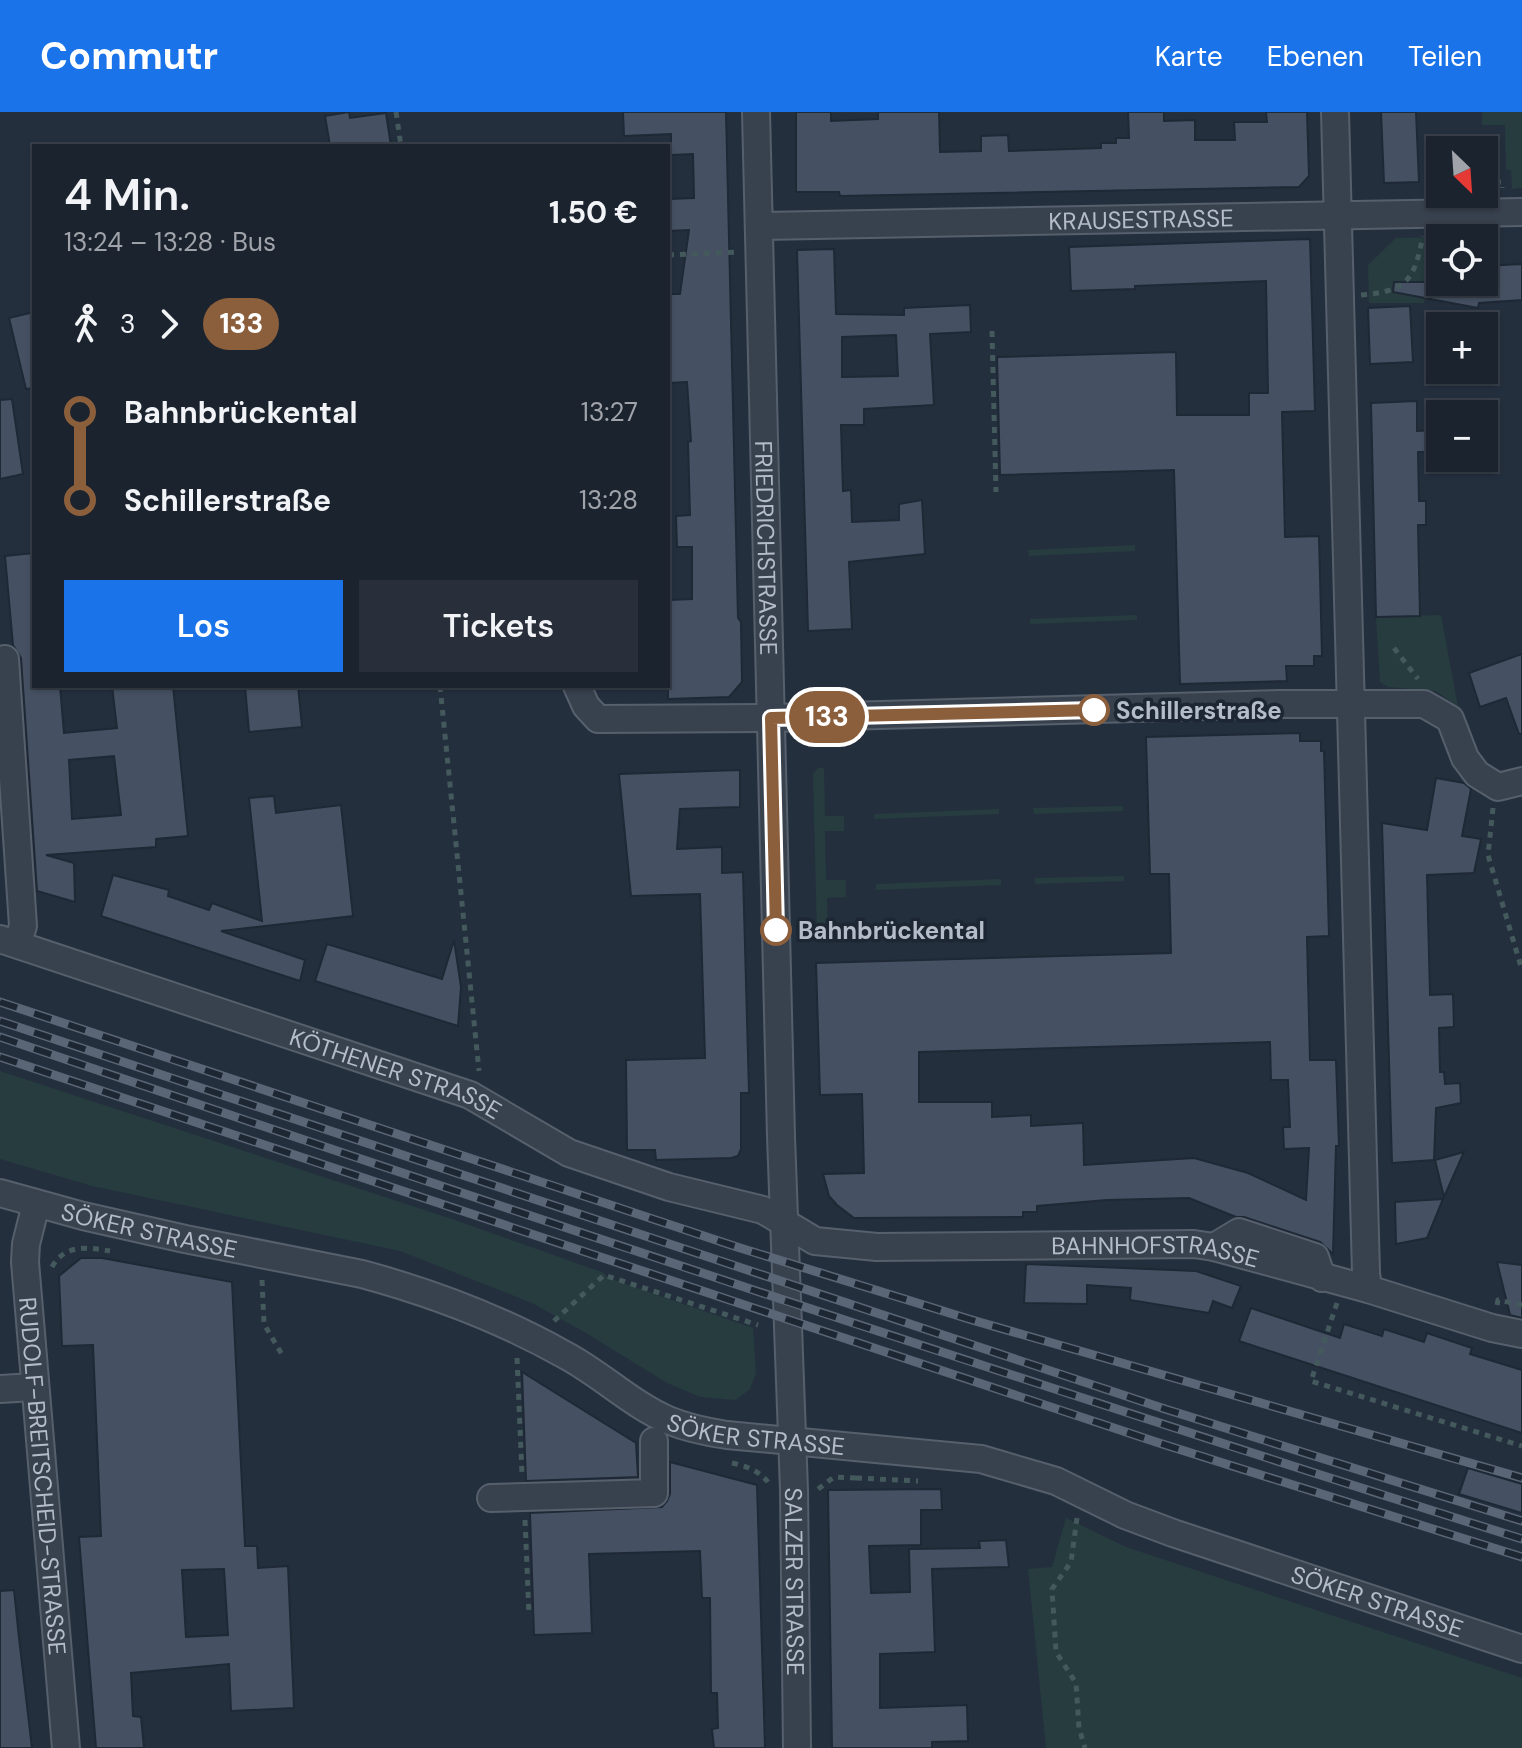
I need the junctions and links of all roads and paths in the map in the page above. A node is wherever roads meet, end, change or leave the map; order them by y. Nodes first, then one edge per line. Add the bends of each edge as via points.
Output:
1 (396, 112) edge
2 (756, 112) edge
3 (1335, 112) edge
4 (401, 144) edge
5 (1522, 212) edge
6 (1338, 214) junction
7 (1423, 238) dead end
8 (759, 239) junction
9 (670, 255) edge
10 (1369, 294) dead end
11 (992, 331) dead end
12 (996, 492) dead end
13 (1394, 648) dead end
14 (5, 659) dead end
15 (1428, 684) dead end
16 (440, 688) edge
17 (577, 688) edge
18 (1352, 704) junction
19 (771, 718) junction
20 (1510, 784) edge
21 (8, 942) edge
22 (1522, 970) edge
23 (470, 1095) junction
24 (0, 1193) edge
25 (36, 1204) junction
26 (785, 1223) junction
27 (124, 1253) dead end
28 (49, 1274) dead end
29 (275, 1283) dead end
30 (1344, 1283) junction
31 (554, 1321) dead end
32 (758, 1325) dead end
33 (1522, 1334) edge
34 (507, 1353) dead end
35 (284, 1358) dead end
36 (531, 1366) dead end
37 (34, 1387) junction
38 (0, 1389) edge
39 (654, 1441) dead end
40 (792, 1441) junction
41 (1522, 1446) edge
42 (491, 1498) dead end
43 (1077, 1516) dead end
44 (1522, 1649) edge
45 (66, 1748) edge
46 (797, 1748) edge
47 (1085, 1748) edge

1 - 4 path
2 - 8 street, FRIEDRICHSTRASSE
3 - 6 street
5 - 6 street, KRAUSESTRASSE
6 - 8 street, KRAUSESTRASSE
6 - 18 street
7 - 10 path via 1415,273 1404,286
8 - 9 path
8 - 19 street, FRIEDRICHSTRASSE
11 - 12 path
13 - 15 path via 1413,675
14 - 21 street via 23,926
16 - 23 path via 479,1070
17 - 19 street via 598,719
18 - 19 street
18 - 20 street via 1424,704 1450,719 1477,774
18 - 30 street via 1366,1273
19 - 26 street, FRIEDRICHSTRASSE
20 - 22 path via 1492,811 1488,855
21 - 23 street, KÖTHENER STRASSE
23 - 26 street, KÖTHENER STRASSE via 569,1153 669,1187 763,1210
24 - 25 street, SÖKER STRASSE
25 - 37 street, RUDOLF-BREITSCHEID-STRASSE via 25,1262
25 - 40 street, SÖKER STRASSE via 405,1285 536,1339 669,1421 713,1433
26 - 30 street, BAHNHOFSTRASSE via 815,1241 843,1245 1194,1244
26 - 40 street, SALZER STRASSE
27 - 28 path via 76,1248 58,1257
29 - 35 path via 262,1280 264,1324
30 - 33 street, BAHNHOFSTRASSE
30 - 41 path via 1311,1381
31 - 32 path via 604,1275
34 - 36 path
37 - 38 street
37 - 45 street, RUDOLF-BREITSCHEID-STRASSE
39 - 42 street via 654,1493
40 - 44 street, SÖKER STRASSE via 981,1459 1015,1467 1158,1528
40 - 46 street, SALZER STRASSE
43 - 47 path via 1071,1562 1052,1589 1056,1652 1076,1683

